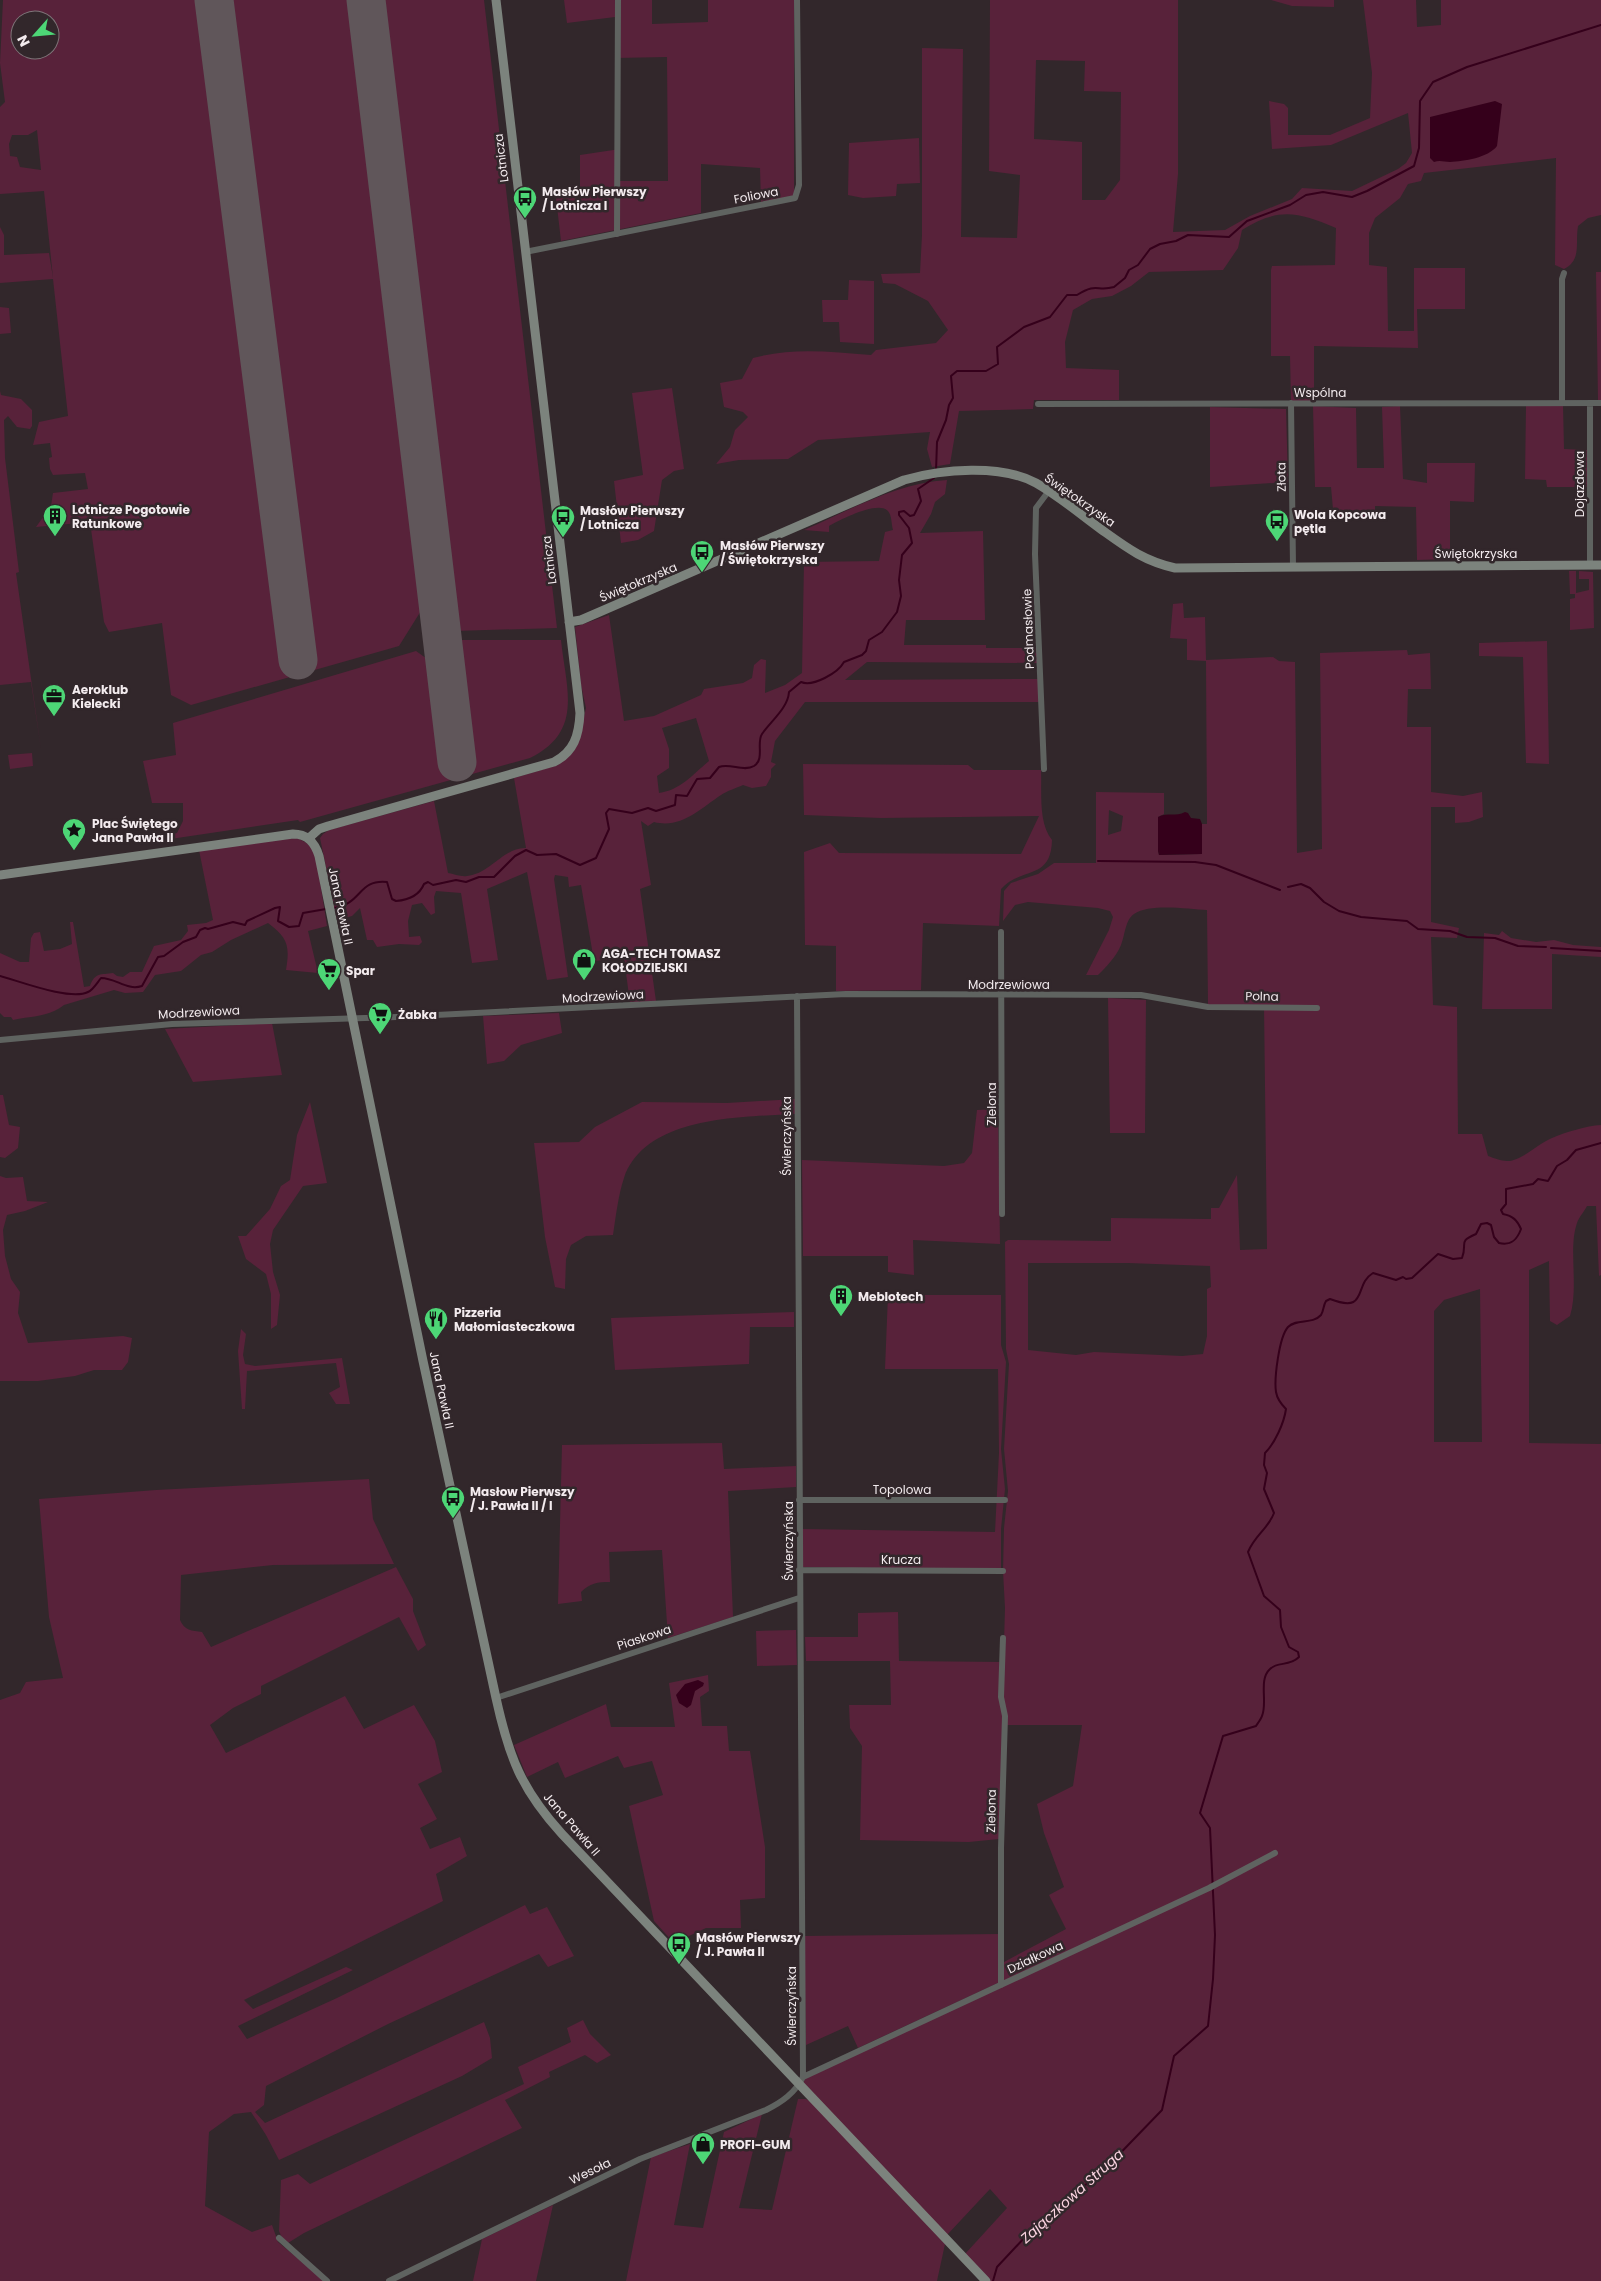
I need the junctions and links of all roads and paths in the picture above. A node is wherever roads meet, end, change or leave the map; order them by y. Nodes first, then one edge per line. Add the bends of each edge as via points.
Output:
1 (496, 0) edge
2 (618, 0) edge
3 (797, 0) edge
4 (616, 234) junction
5 (525, 252) junction
6 (1564, 273) dead end
7 (1562, 402) junction
8 (1291, 403) junction
9 (1590, 403) junction
10 (1601, 403) edge
11 (1038, 404) dead end
12 (1048, 492) junction
13 (1590, 565) junction
14 (1601, 565) edge
15 (1293, 567) junction
16 (569, 622) junction
17 (1044, 769) dead end
18 (309, 838) junction
19 (0, 876) edge
20 (1001, 932) dead end
21 (1002, 995) junction
22 (797, 996) junction
23 (1208, 1007) joint
24 (1317, 1008) dead end
25 (352, 1018) junction
26 (0, 1040) edge
27 (1002, 1214) dead end
28 (799, 1500) junction
29 (1005, 1500) dead end
30 (799, 1570) junction
31 (1003, 1571) dead end
32 (799, 1598) junction
33 (1003, 1638) dead end
34 (496, 1698) junction
35 (1275, 1853) dead end
36 (1001, 1985) junction
37 (801, 2081) junction
38 (279, 2238) dead end
39 (327, 2281) edge
40 (390, 2281) edge
41 (986, 2281) edge

1 - 5 main road, Lotnicza
2 - 4 street
3 - 4 street, Foliowa via 798,196
4 - 5 street, Foliowa
5 - 16 main road, Lotnicza
6 - 7 street
7 - 8 street, Wspólna
7 - 9 street, Wspólna
8 - 11 street, Wspólna
8 - 15 street, Złota
9 - 10 street, Wspólna
9 - 13 street, Dojazdowa
12 - 15 main road, Świętokrzyska via 1152,562 1175,568
12 - 16 main road, Świętokrzyska via 1004,472 942,473 904,480 581,620
12 - 17 street, Podmasłowie via 1036,508 1035,554
13 - 14 main road, Świętokrzyska
13 - 15 main road, Świętokrzyska
16 - 18 main road, Lotnicza via 580,724 574,746 562,758 328,826
18 - 19 main road via 293,834
18 - 25 main road, Jana Pawła II via 317,849
20 - 21 street, Zielona
21 - 22 street, Modrzewiowa
21 - 23 street, Modrzewiowa via 1140,996
21 - 27 street, Zielona
22 - 25 street, Modrzewiowa
22 - 28 street, Świerczyńska
23 - 24 street, Polna
25 - 26 street, Modrzewiowa via 172,1024
25 - 34 main road, Jana Pawła II
28 - 29 street, Topolowa
28 - 30 street, Świerczyńska
30 - 31 street, Krucza
30 - 32 street, Świerczyńska
32 - 34 street, Piaskowa
32 - 37 street, Świerczyńska
33 - 36 street, Zielona
34 - 37 main road, Jana Pawła II via 513,1763 550,1822
35 - 36 street, Działkowa via 1209,1888
36 - 37 street, Działkowa
37 - 40 street, Wesoła via 780,2103 766,2110 639,2160
37 - 41 main road, Jana Pawła II via 806,2092
38 - 39 street

